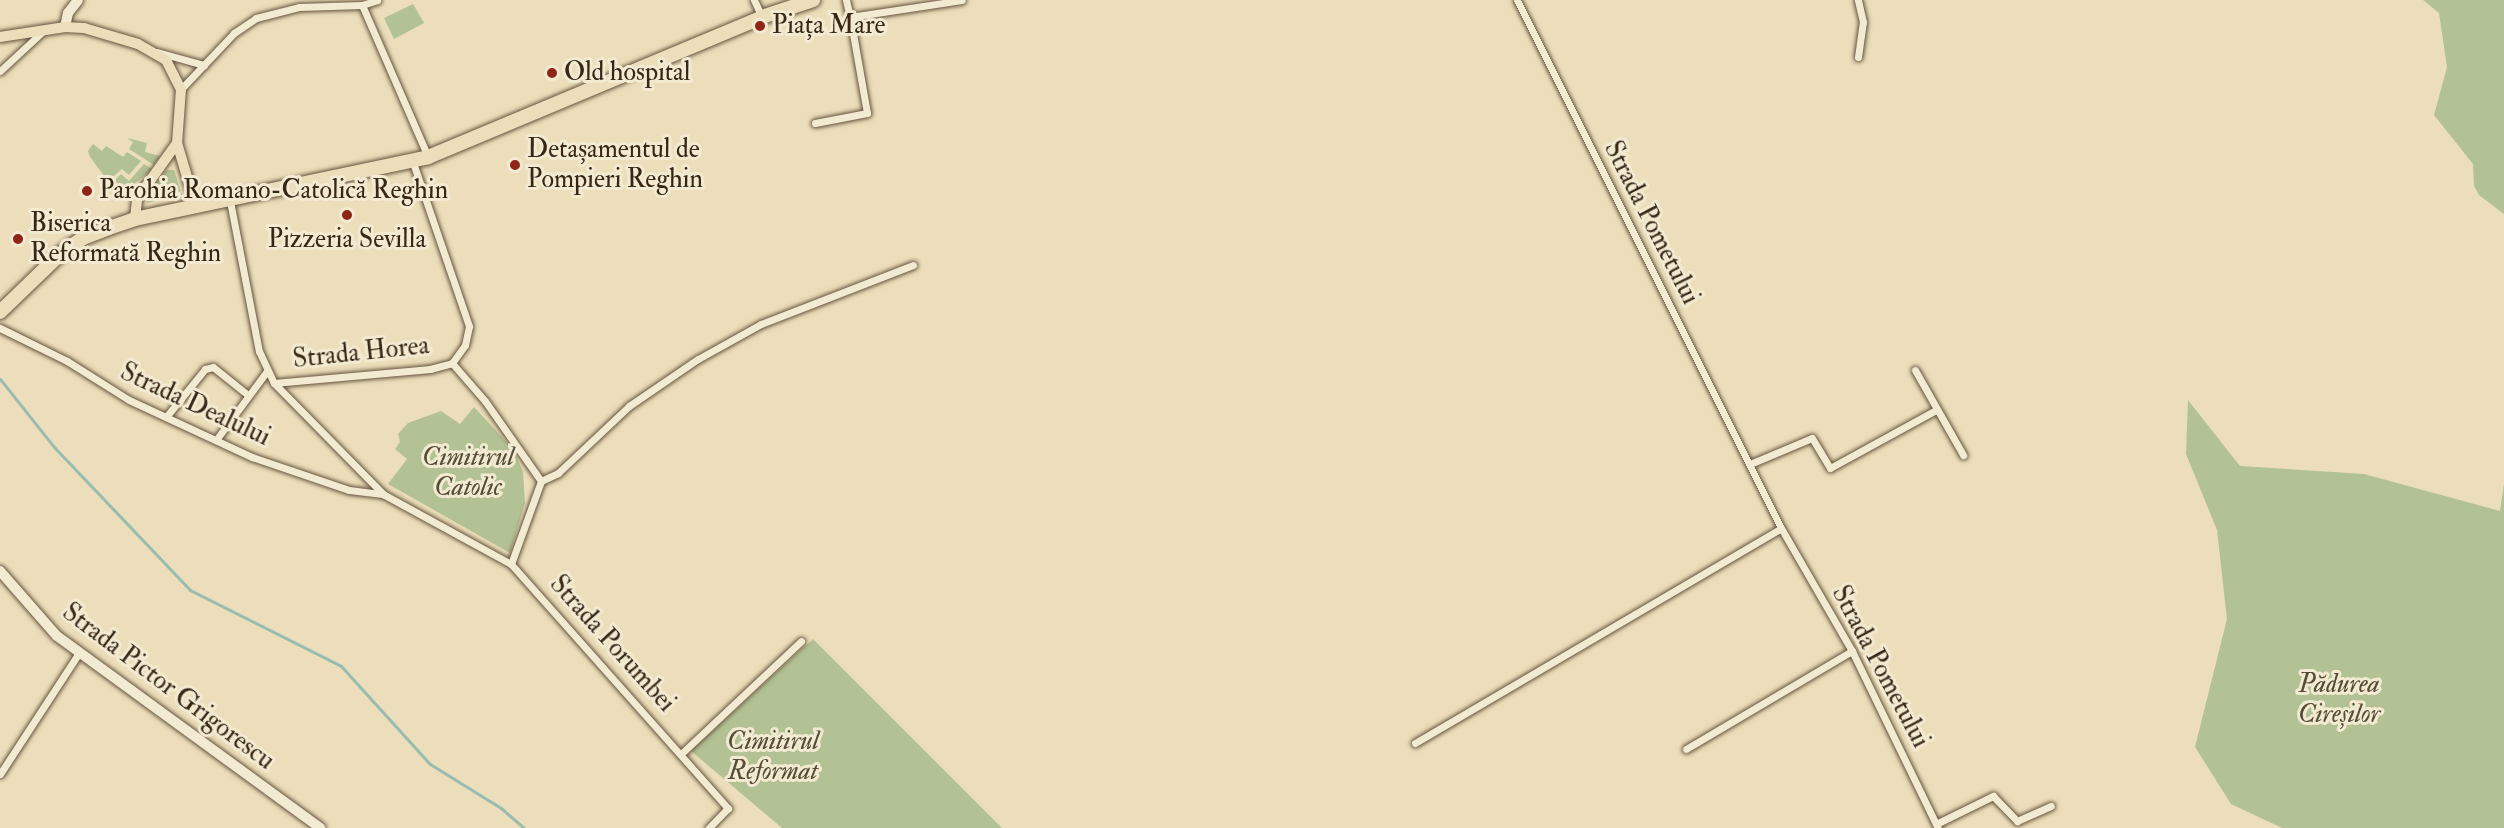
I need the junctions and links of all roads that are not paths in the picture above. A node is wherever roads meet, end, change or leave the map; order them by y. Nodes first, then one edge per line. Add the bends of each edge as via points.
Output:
1 (78, 0) edge
2 (377, 0) edge
3 (754, 0) edge
4 (813, 0) edge
5 (846, 0) edge
6 (962, 0) edge
7 (1517, 0) edge
8 (1858, 0) edge
9 (362, 5) junction
10 (762, 17) junction
11 (850, 17) junction
12 (65, 27) junction
13 (45, 30) junction
14 (0, 37) edge
15 (153, 50) junction
16 (1858, 57) dead end
17 (204, 64) junction
18 (0, 71) edge
19 (181, 89) junction
20 (815, 123) dead end
21 (177, 143) junction
22 (428, 157) junction
23 (413, 162) junction
24 (230, 201) junction
25 (196, 207) junction
26 (135, 219) junction
27 (913, 265) dead end
28 (0, 312) edge
29 (0, 328) edge
30 (452, 363) junction
31 (1915, 370) dead end
32 (267, 371) junction
33 (273, 383) junction
34 (248, 395) junction
35 (1936, 410) junction
36 (166, 417) junction
37 (216, 440) junction
38 (1964, 455) dead end
39 (1750, 464) junction
40 (541, 481) junction
41 (382, 494) junction
42 (1781, 528) junction
43 (511, 564) junction
44 (0, 571) edge
45 (801, 641) dead end
46 (1852, 651) junction
47 (79, 653) junction
48 (1414, 743) dead end
49 (1686, 749) dead end
50 (683, 752) junction
51 (0, 774) edge
52 (2052, 806) dead end
53 (1937, 826) edge
54 (320, 828) edge
55 (709, 828) edge

1 - 12 street via 68,12
2 - 9 street
3 - 10 street
4 - 10 highway
5 - 11 street
6 - 11 street
7 - 39 street, Strada Pometului
8 - 16 street via 1863,22
9 - 17 street via 299,7 256,18 234,33
9 - 22 street
10 - 22 highway
11 - 20 street via 867,112
12 - 13 main road
12 - 15 main road via 115,36
13 - 14 main road
13 - 18 street
15 - 17 street
15 - 19 main road via 173,69
17 - 19 street
19 - 21 main road
21 - 25 main road
21 - 26 main road via 136,199
22 - 23 highway
23 - 24 highway
23 - 30 street, Strada Horea via 469,326 469,338
24 - 25 highway
24 - 32 street, Strada Porumbei via 259,351
25 - 26 highway
26 - 28 highway via 83,238 67,249 45,265
27 - 40 street via 761,324 698,359 629,406 558,473
29 - 36 street, Strada Dealului
30 - 33 street, Strada Horea via 430,369
30 - 40 street, Strada Horea via 485,401
31 - 35 street
32 - 33 street, Strada Porumbei
32 - 34 street
33 - 41 street, Strada Porumbei
34 - 36 street via 213,367 205,369
34 - 37 street
35 - 38 street
35 - 39 street via 1830,468 1812,438
36 - 37 street, Strada Dealului
37 - 41 street, Strada Dealului via 348,490
39 - 42 street, Strada Pometului
40 - 43 street
41 - 43 street, Strada Porumbei
42 - 46 street, Strada Pometului
42 - 48 street
43 - 50 street, Strada Porumbei
44 - 47 street, Strada Pictor Grigorescu via 27,605
45 - 50 street
46 - 49 street
46 - 53 street, Strada Pometului
47 - 51 street
47 - 54 street, Strada Pictor Grigorescu
50 - 55 street, Strada Porumbei via 728,808
52 - 53 street via 2017,821 1993,796

